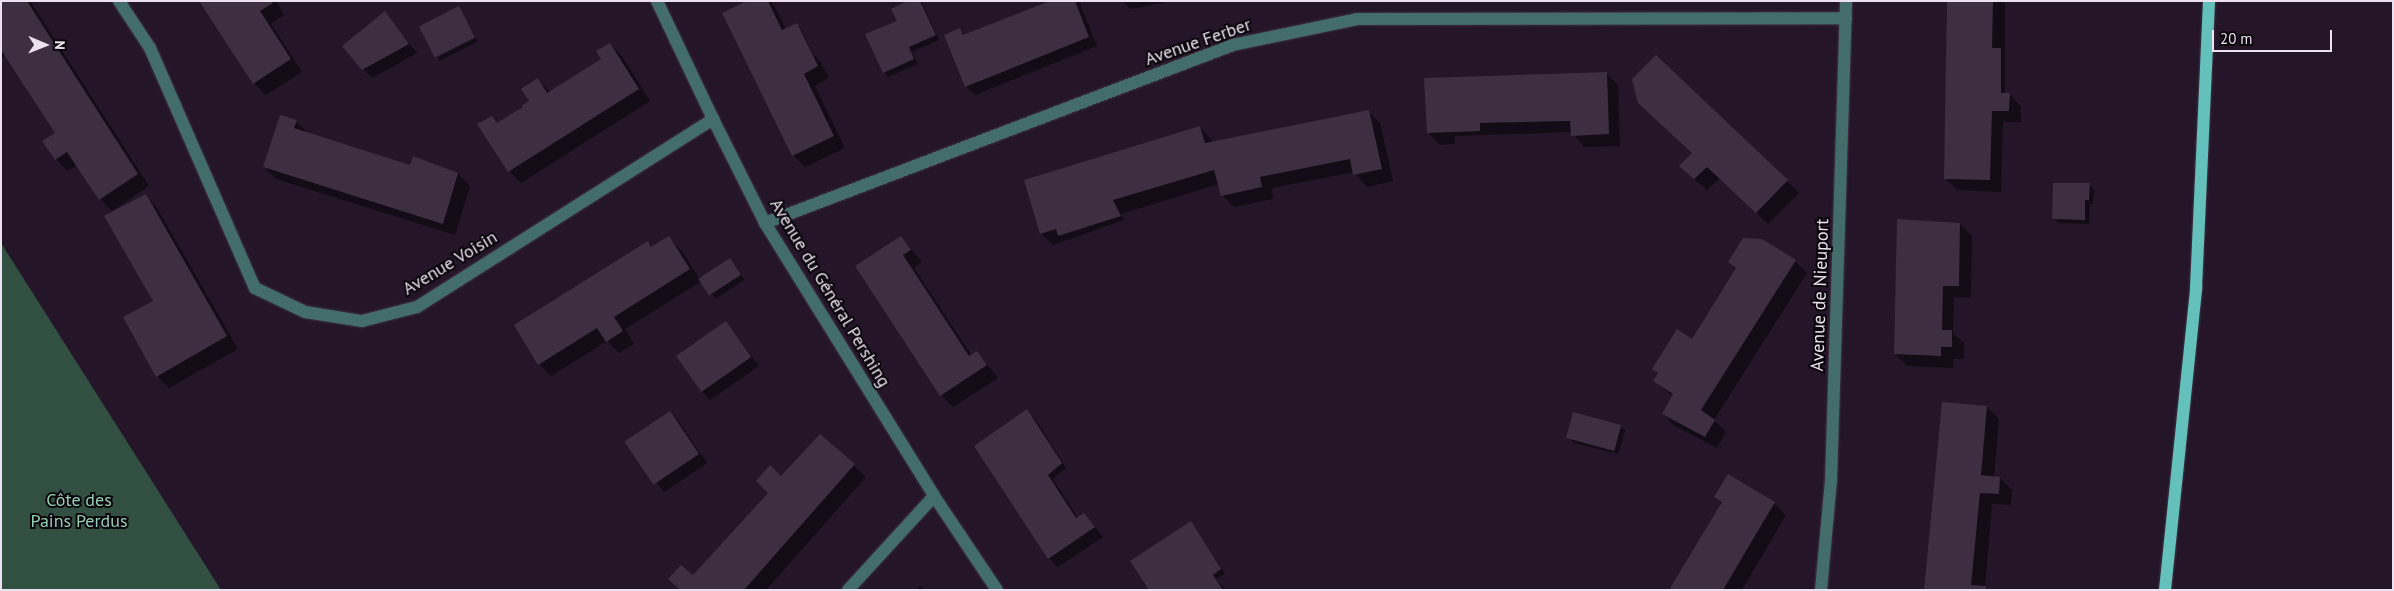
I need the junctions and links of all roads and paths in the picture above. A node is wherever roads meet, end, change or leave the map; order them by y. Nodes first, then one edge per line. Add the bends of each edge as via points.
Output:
1 (118, 1) edge
2 (657, 1) edge
3 (1846, 1) edge
4 (2209, 1) edge
5 (1846, 18) junction
6 (712, 119) junction
7 (765, 223) junction
8 (934, 496) junction
9 (848, 590) edge
10 (997, 590) edge
11 (1821, 590) edge
12 (2165, 590) edge

1 - 6 street, Avenue Voisin via 150,48 255,288 305,312 362,322 417,307
2 - 6 street, Avenue du Général Pershing
3 - 5 street, Avenue de Nieuport
4 - 12 main road via 2196,288
5 - 7 street, Avenue Ferber via 1357,19 1233,45
5 - 11 street, Avenue de Nieuport via 1831,481
6 - 7 street, Avenue du Général Pershing
7 - 8 street, Avenue du Général Pershing
8 - 9 street
8 - 10 street, Avenue du Général Pershing

